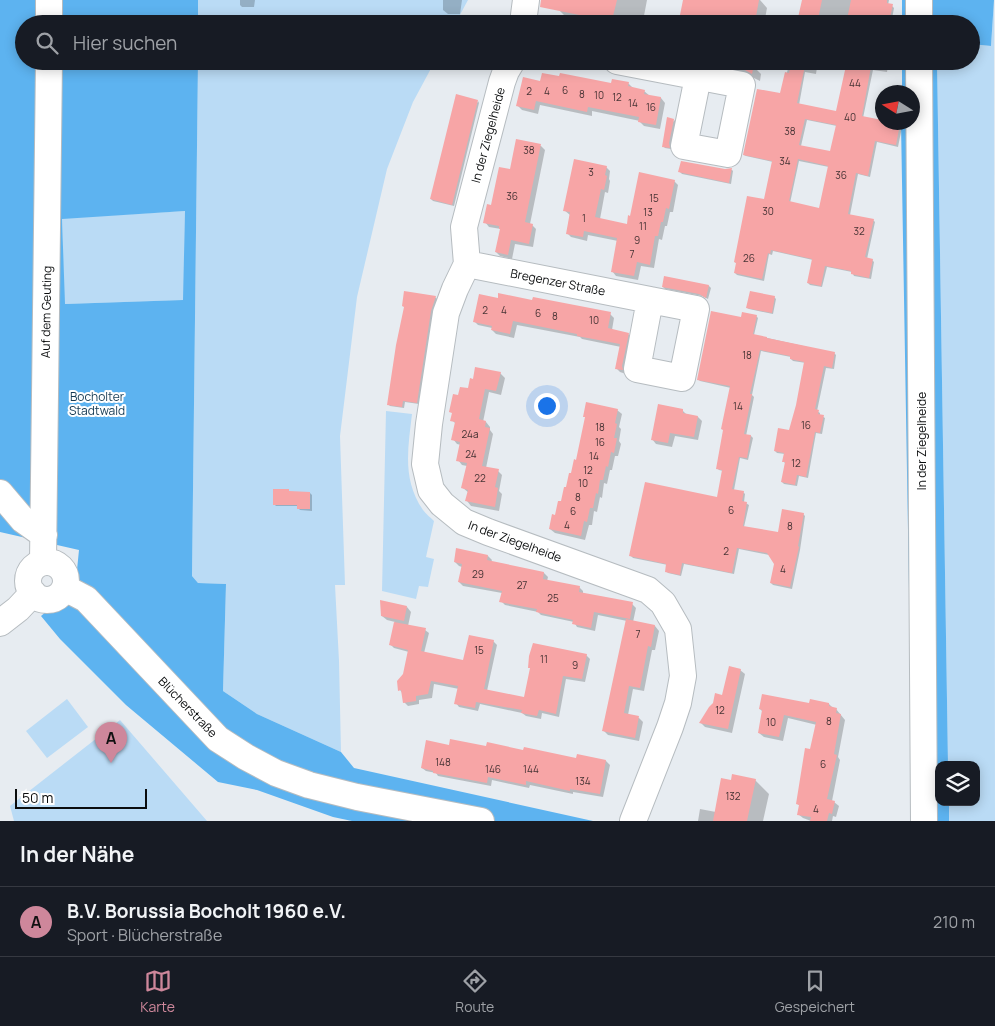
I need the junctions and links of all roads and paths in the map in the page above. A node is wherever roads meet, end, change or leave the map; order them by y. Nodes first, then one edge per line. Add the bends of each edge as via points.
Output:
1 (49, 0) edge
2 (526, 0) edge
3 (919, 0) edge
4 (49, 15) edge
5 (524, 15) edge
6 (919, 15) edge
7 (49, 70) edge
8 (506, 70) edge
9 (663, 70) edge
10 (919, 70) edge
11 (698, 77) dead end
12 (467, 264) junction
13 (650, 300) dead end
14 (0, 493) edge
15 (44, 535) junction
16 (43, 562) junction
17 (65, 588) junction
18 (32, 593) junction
19 (0, 623) edge
20 (481, 821) edge
21 (633, 821) edge
22 (924, 821) edge

1 - 4 street
2 - 5 street
3 - 6 street
7 - 15 street, Auf dem Geuting
8 - 12 street, In der Ziegelheide via 464,227
9 - 11 street
10 - 22 street, In der Ziegelheide
12 - 13 street, Bregenzer Straße
12 - 21 street, In der Ziegelheide via 446,314 428,424 425,464 431,490 464,522 648,590 667,609 678,629 683,676 670,727
14 - 15 street via 23,520
15 - 16 street, Auf dem Geuting
16 - 17 street via 59,566 66,577
16 - 18 street via 37,564 28,576
17 - 18 street via 51,600 38,598
17 - 20 street, Blücherstraße via 86,599 218,739 246,757 309,785
18 - 19 street

